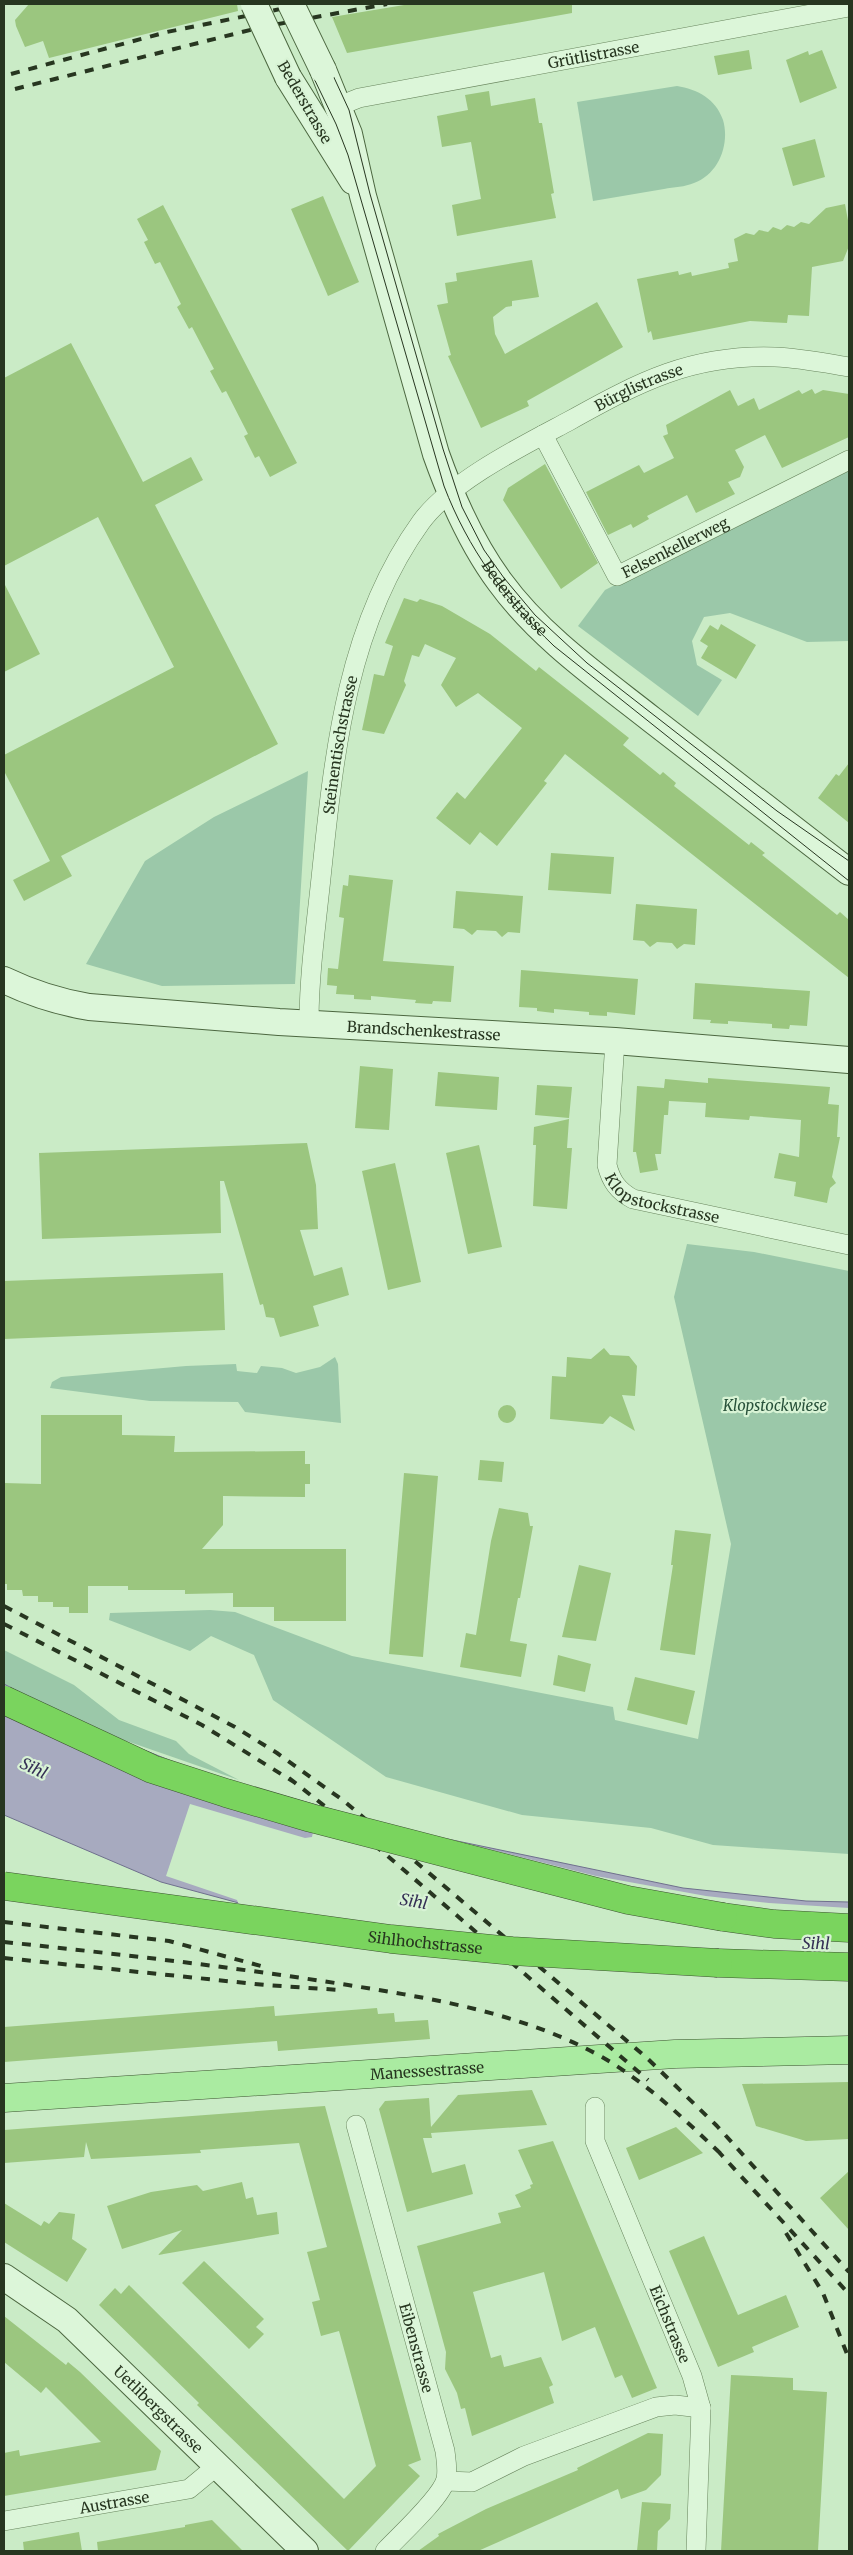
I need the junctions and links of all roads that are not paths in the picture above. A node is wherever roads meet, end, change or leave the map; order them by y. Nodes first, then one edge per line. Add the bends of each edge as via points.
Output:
1 (254, 4) edge
2 (291, 4) edge
3 (849, 7) edge
4 (339, 106) junction
5 (311, 114) junction
6 (362, 196) junction
7 (849, 367) edge
8 (543, 435) junction
9 (849, 460) edge
10 (450, 494) junction
11 (849, 872) edge
12 (4, 980) edge
13 (310, 1023) junction
14 (615, 1042) junction
15 (849, 1060) edge
16 (849, 1245) edge
17 (4, 1700) edge
18 (4, 1886) edge
19 (849, 1928) edge
20 (849, 1967) edge
21 (849, 2050) edge
22 (4, 2098) edge
23 (595, 2107) dead end
24 (356, 2125) dead end
25 (4, 2276) edge
26 (701, 2408) junction
27 (218, 2465) junction
28 (446, 2481) junction
29 (4, 2521) edge
30 (305, 2551) edge
31 (385, 2551) edge
32 (696, 2551) edge

1 - 5 main road, Bederstrasse, bridge via 288,76
2 - 4 main road, Bederstrasse, bridge
3 - 4 street, Grütlistrasse via 359,98
4 - 5 main road
4 - 6 main road, Bederstrasse via 349,134
5 - 6 main road, Bederstrasse
6 - 10 main road, Bederstrasse
7 - 8 street, Bürglistrasse via 777,357 739,357 704,362 646,379
8 - 9 street, Felsenkellerweg via 617,576
8 - 10 street, Bürglistrasse
10 - 11 main road, Bederstrasse via 489,567 532,619 607,685
10 - 13 street, Steinentischstrasse via 421,522 388,578 354,664 341,720 326,831 310,990
12 - 13 main road, Brandschenkestrasse via 69,1004 89,1007
13 - 14 main road, Brandschenkestrasse
14 - 15 main road, Brandschenkestrasse
14 - 16 street, Klopstockstrasse via 607,1164 609,1175 619,1190 640,1200
17 - 19 highway, bridge via 152,1769 311,1818 637,1902 774,1924
18 - 20 highway, Sihlhochstrasse, bridge via 391,1940 718,1963
21 - 22 main road, Manessestrasse via 675,2054
23 - 26 street, Eichstrasse via 595,2141 692,2376
24 - 28 street, Eibenstrasse via 445,2451
25 - 27 main road, Uetlibergstrasse via 67,2320
26 - 28 street via 656,2407 524,2456 472,2482
26 - 32 street, Eichstrasse
27 - 29 street, Austrasse via 189,2489
27 - 30 main road, Uetlibergstrasse
28 - 31 street via 436,2497

